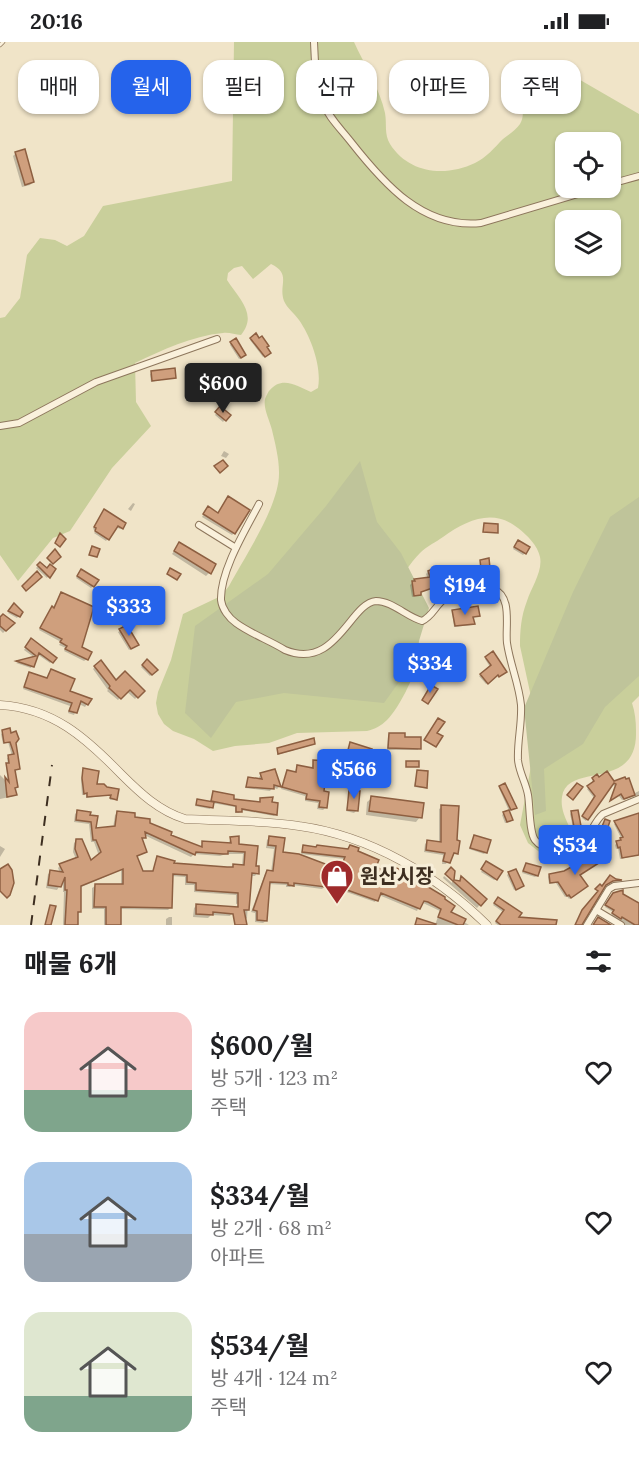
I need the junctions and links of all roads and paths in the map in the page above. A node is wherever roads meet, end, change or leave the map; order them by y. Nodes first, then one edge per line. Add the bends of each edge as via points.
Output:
1 (314, 42) edge
2 (639, 176) edge
3 (621, 181) edge
4 (565, 198) edge
5 (217, 339) dead end
6 (0, 426) edge
7 (259, 504) dead end
8 (199, 525) dead end
9 (236, 548) junction
10 (0, 705) edge
11 (639, 799) edge
12 (639, 883) edge
13 (596, 910) junction
14 (487, 925) edge
15 (587, 925) edge
16 (621, 925) edge

1 - 4 street via 322,101 372,169 404,199 437,218 464,225
2 - 3 street
5 - 6 street via 96,382 19,423
7 - 9 street
8 - 9 street
9 - 11 street via 222,590 226,612 250,632 292,653 312,652 328,645 371,603 382,602 422,621 449,596 484,588 495,590 505,603 506,640 521,704 518,760 535,841 549,848 579,845 598,818
10 - 14 street via 34,710 68,726 169,814 185,819 300,826 347,836 425,873
12 - 13 street via 612,887
13 - 15 street
13 - 16 street

